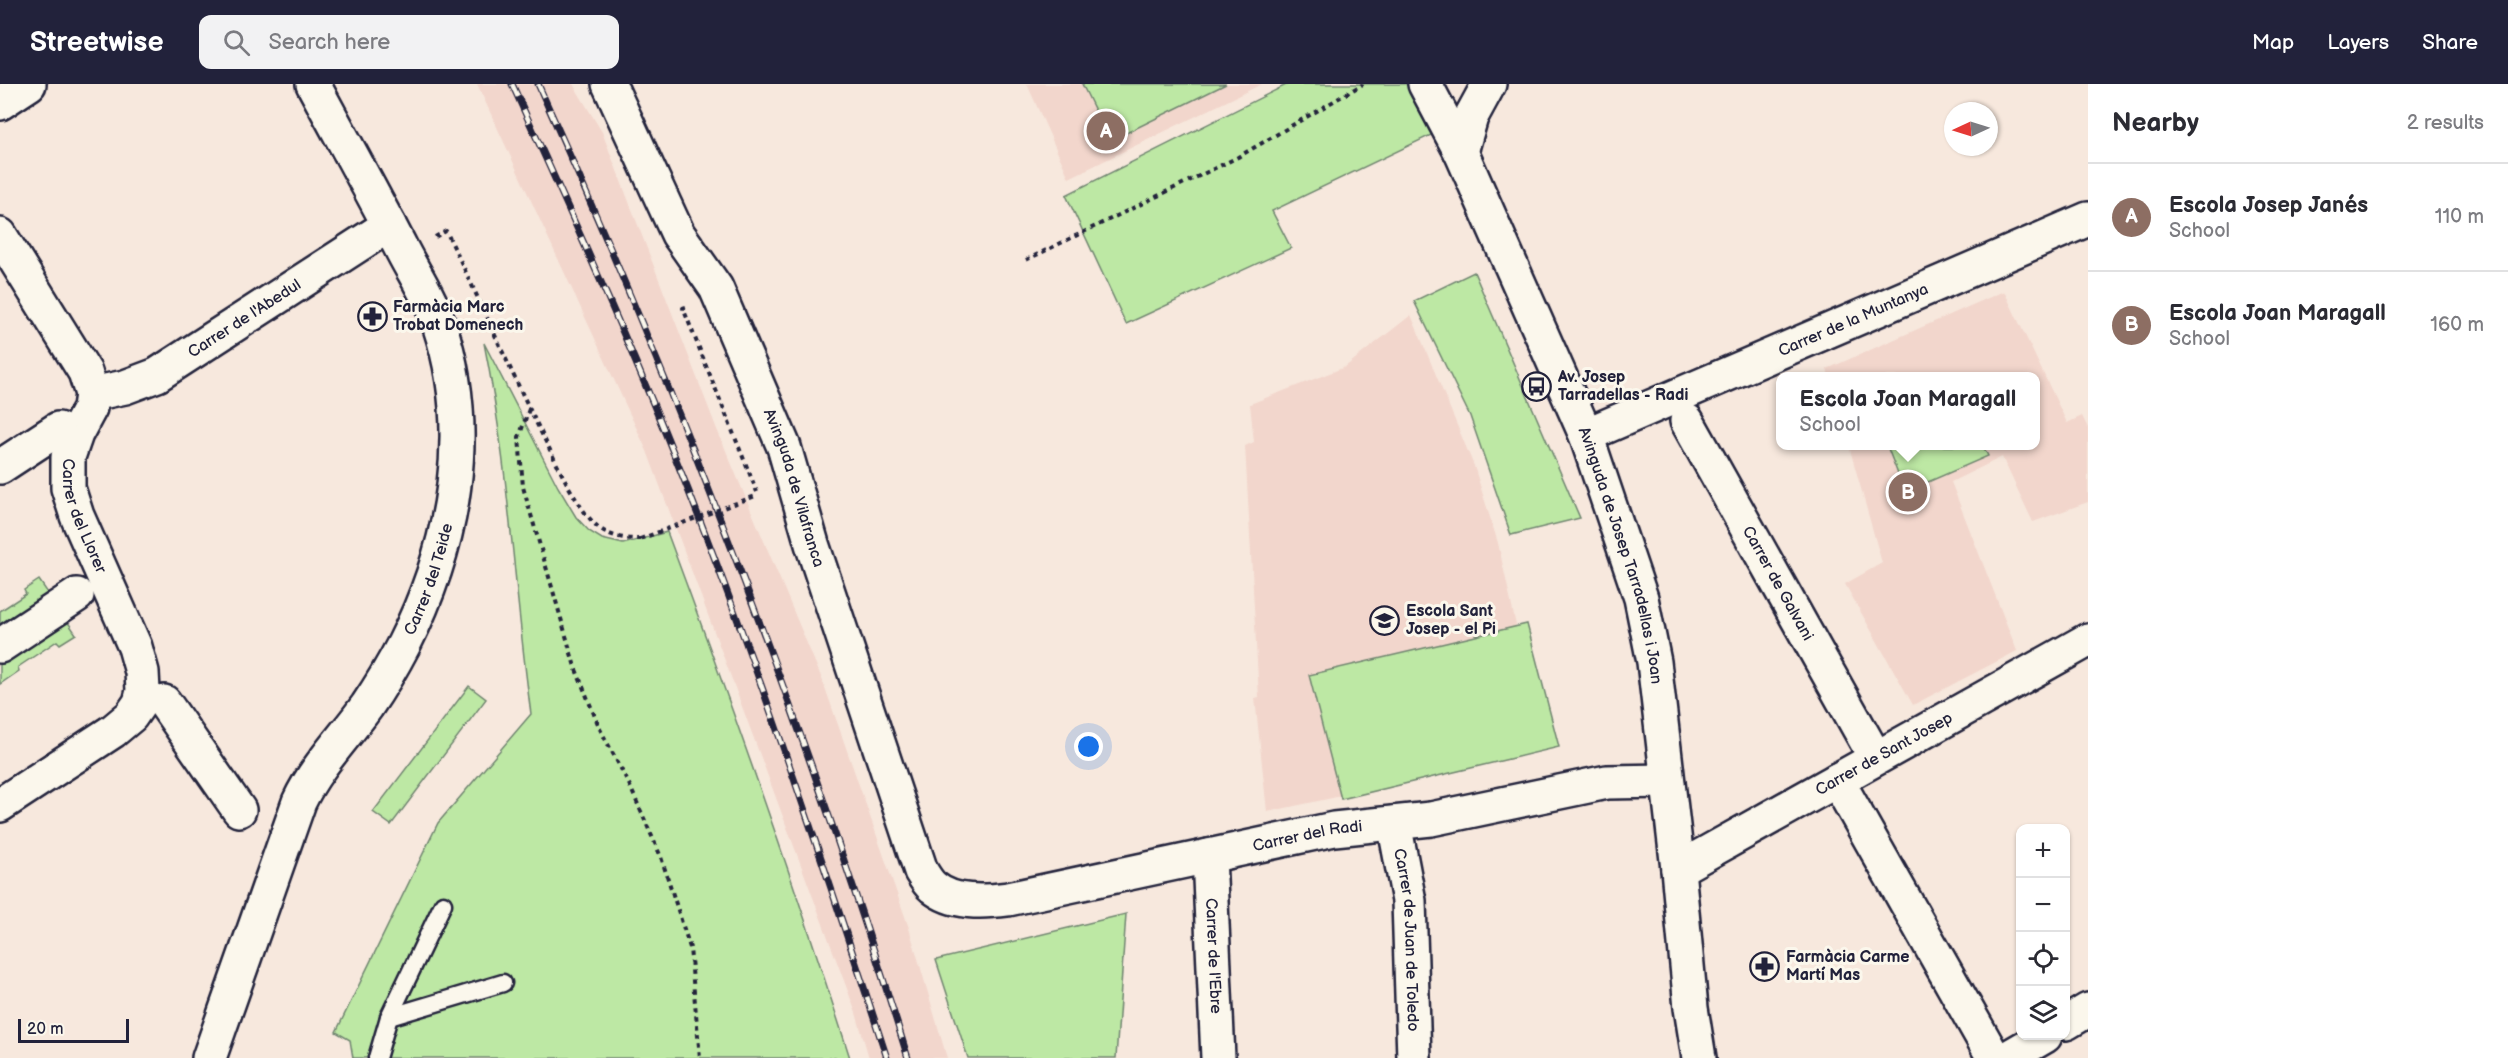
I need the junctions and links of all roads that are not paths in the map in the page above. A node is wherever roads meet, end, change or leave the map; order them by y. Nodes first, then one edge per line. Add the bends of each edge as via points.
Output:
1 (29, 84) edge
2 (313, 84) edge
3 (609, 84) edge
4 (1425, 84) edge
5 (1489, 84) edge
6 (0, 103) edge
7 (1461, 152) junction
8 (2088, 219) edge
9 (389, 225) junction
10 (0, 235) edge
11 (92, 394) junction
12 (1687, 422) dead end
13 (58, 429) dead end
14 (1586, 435) junction
15 (0, 467) edge
16 (77, 595) dead end
17 (2088, 640) edge
18 (0, 646) edge
19 (164, 702) dead end
20 (1869, 746) dead end
21 (1837, 780) junction
22 (1667, 781) junction
23 (0, 805) edge
24 (239, 810) dead end
25 (1394, 823) junction
26 (1209, 856) junction
27 (1678, 869) junction
28 (951, 896) joint
29 (443, 904) dead end
30 (503, 983) dead end
31 (2088, 1010) edge
32 (389, 1017) junction
33 (2070, 1021) edge
34 (2036, 1040) edge
35 (209, 1058) edge
36 (377, 1058) edge
37 (1218, 1058) edge
38 (1414, 1058) edge
39 (1699, 1058) edge
40 (1994, 1058) edge
41 (2007, 1058) edge

1 - 6 street
2 - 9 street, Carrer del Teide
3 - 28 street, Avinguda de Vilafranca via 678,234 716,288 784,447 812,544 921,871 933,887
4 - 7 street, Avinguda de Josep Tarradellas i Joan
5 - 7 street via 1471,117
7 - 14 street, Avinguda de Josep Tarradellas i Joan
8 - 14 street, Carrer de la Muntanya
9 - 11 street, Carrer de l'Abedul via 157,375
9 - 35 street, Carrer del Teide via 439,322 452,375 458,421 450,518 429,586 403,645 366,707 310,778 299,802
10 - 11 street via 85,372
11 - 23 street, Carrer del Llorer via 90,408 68,457 68,488 135,647 143,691 131,716 113,731
12 - 20 street, Carrer de Galvani
13 - 15 street
14 - 22 street, Avinguda de Josep Tarradellas i Joan via 1641,598 1654,662
16 - 18 street
17 - 21 street, Carrer de Sant Josep
19 - 24 street
21 - 27 street, Carrer de Sant Josep
21 - 40 street
22 - 25 street, Carrer del Radi via 1607,782 1431,819
22 - 27 street, Avinguda de Josep Tarradellas i Joan
25 - 26 street, Carrer del Radi via 1334,829
25 - 38 street, Carrer de Juan de Toledo via 1409,901
26 - 28 street, Carrer del Radi via 1008,899 981,902
26 - 37 street, Carrer de l'Ebre
27 - 39 street, Avinguda de Josep Tarradellas i Joan
29 - 32 lane
30 - 32 lane
31 - 33 street
32 - 36 lane
34 - 41 street

